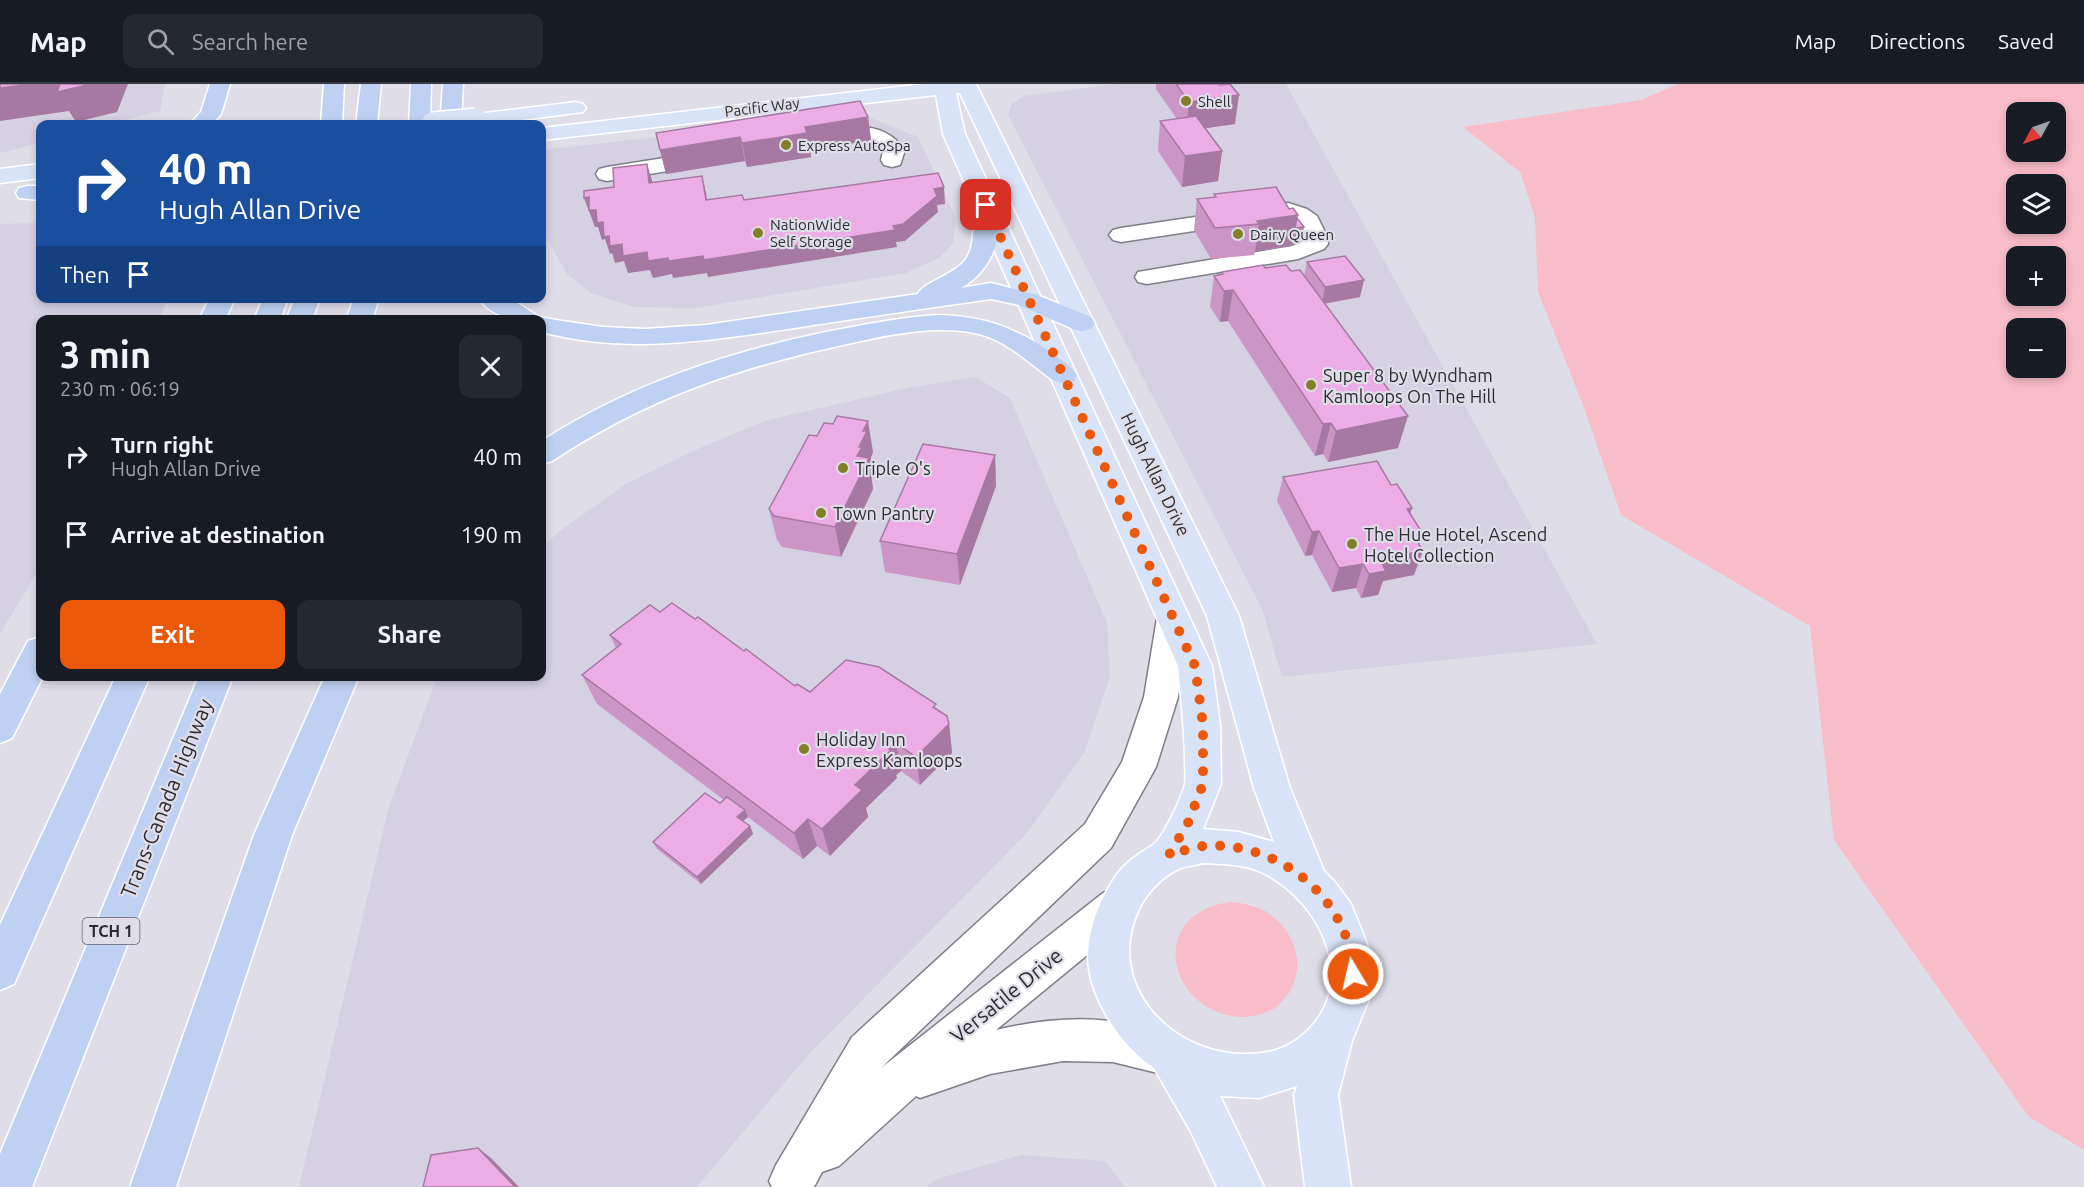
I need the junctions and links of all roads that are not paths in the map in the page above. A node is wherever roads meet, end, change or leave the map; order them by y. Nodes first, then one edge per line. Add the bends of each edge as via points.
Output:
1 (220, 84) edge
2 (230, 84) edge
3 (334, 84) edge
4 (371, 84) edge
5 (421, 84) edge
6 (453, 84) edge
7 (972, 85) edge
8 (944, 86) edge
9 (843, 98) junction
10 (593, 106) dead end
11 (204, 120) edge
12 (229, 120) edge
13 (332, 120) edge
14 (367, 120) edge
15 (420, 120) edge
16 (451, 120) edge
17 (476, 120) edge
18 (546, 134) edge
19 (954, 134) junction
20 (811, 142) edge
21 (732, 154) edge
22 (892, 160) dead end
23 (36, 172) edge
24 (607, 174) dead end
25 (0, 176) edge
26 (36, 193) edge
27 (0, 196) edge
28 (986, 205) junction
29 (1121, 234) dead end
30 (1147, 277) dead end
31 (1028, 300) junction
32 (499, 303) edge
33 (882, 306) junction
34 (520, 315) edge
35 (1082, 323) junction
36 (546, 325) edge
37 (1064, 375) junction
38 (546, 451) edge
39 (1173, 618) junction
40 (36, 658) edge
41 (131, 681) edge
42 (214, 681) edge
43 (340, 681) edge
44 (0, 728) edge
45 (1169, 855) junction
46 (1308, 880) junction
47 (1117, 906) junction
48 (0, 970) edge
49 (1332, 1037) junction
50 (1168, 1056) junction
51 (895, 1084) junction
52 (790, 1184) edge
53 (9, 1187) edge
54 (153, 1187) edge
55 (1241, 1187) edge
56 (1328, 1187) edge

1 - 11 highway via 211,114
2 - 12 highway
3 - 13 highway
4 - 14 highway
5 - 15 highway
6 - 16 highway
7 - 8 main road, Pacific Way
7 - 35 main road, Hugh Allan Drive
8 - 9 main road, Pacific Way
8 - 19 main road
9 - 18 main road, Pacific Way
9 - 19 main road via 915,106
10 - 17 main road, bridge
19 - 28 main road
20 - 22 street via 878,134 894,150
21 - 24 street
23 - 25 main road
26 - 27 main road
28 - 31 main road
28 - 33 highway via 986,243 971,270 932,292
29 - 30 street via 1288,210 1305,216 1317,237 1316,244 1298,252
31 - 33 highway via 991,291
31 - 35 highway
31 - 37 main road
32 - 34 highway
33 - 36 highway via 669,337 581,333
35 - 46 main road, Hugh Allan Drive via 1223,616 1272,788
37 - 38 highway via 993,329 933,321 783,350 704,371 608,412
37 - 39 main road
39 - 45 main road via 1195,666 1203,725 1203,784 1188,823
39 - 52 street via 1161,697 1138,767 1098,836 867,1052
40 - 44 highway
41 - 48 highway
42 - 53 highway, Trans-Canada Highway / TCH 1
43 - 54 highway via 273,836
45 - 46 main road via 1203,846 1240,848 1276,859
45 - 47 main road via 1138,875
46 - 49 main road via 1332,907 1347,939 1353,974 1347,1008
47 - 50 main road via 1108,936 1109,970 1120,1003 1141,1033
47 - 51 street, Versatile Drive
49 - 50 main road via 1308,1059 1276,1074 1241,1078 1205,1073
49 - 56 main road via 1316,1095
50 - 51 street, Versatile Drive via 1113,1041 1061,1041 1005,1048
50 - 55 main road via 1207,1116
51 - 52 street, Versatile Drive

